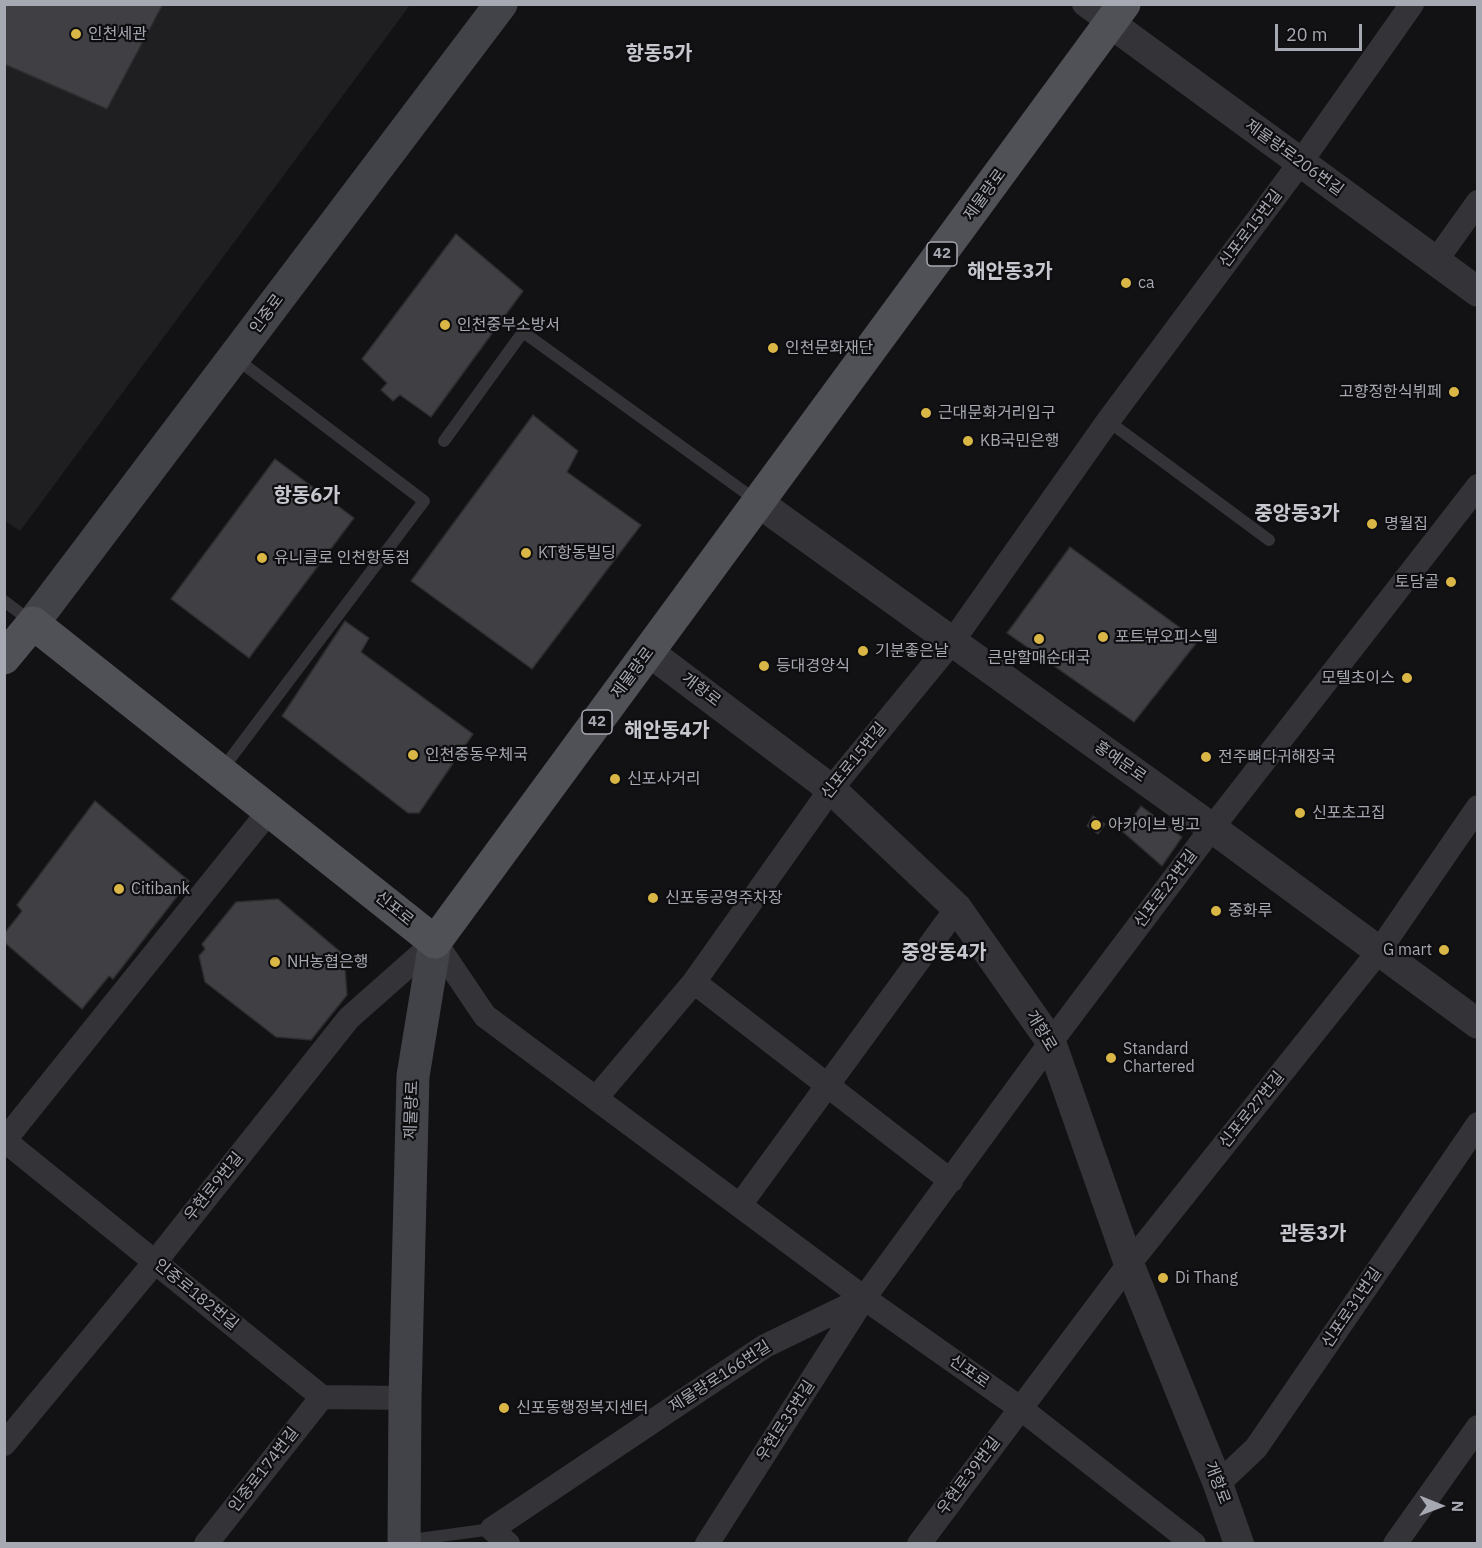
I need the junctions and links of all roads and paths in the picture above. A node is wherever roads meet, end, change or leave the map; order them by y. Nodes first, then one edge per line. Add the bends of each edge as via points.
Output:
1 (501, 4) edge
2 (1084, 4) edge
3 (1412, 4) edge
4 (1117, 14) edge
5 (1300, 163) junction
6 (1478, 202) edge
7 (1436, 262) junction
8 (1478, 292) edge
9 (228, 352) junction
10 (1108, 421) junction
11 (444, 441) dead end
12 (1478, 486) edge
13 (759, 503) junction
14 (1269, 540) dead end
15 (4, 601) edge
16 (33, 623) junction
17 (952, 642) junction
18 (649, 652) junction
19 (4, 658) edge
20 (221, 771) junction
21 (831, 789) junction
22 (1478, 807) edge
23 (270, 810) junction
24 (1212, 828) junction
25 (957, 908) junction
26 (435, 942) junction
27 (1379, 951) junction
28 (694, 982) junction
29 (1478, 1024) edge
30 (1052, 1042) junction
31 (829, 1085) junction
32 (596, 1098) junction
33 (1478, 1124) edge
34 (5, 1140) edge
35 (951, 1181) junction
36 (740, 1205) junction
37 (155, 1262) junction
38 (1129, 1264) junction
39 (864, 1298) junction
40 (322, 1397) junction
41 (405, 1398) junction
42 (1020, 1408) junction
43 (1478, 1427) edge
44 (4, 1444) edge
45 (1218, 1484) junction
46 (500, 1536) edge
47 (404, 1543) edge
48 (206, 1544) edge
49 (707, 1544) edge
50 (919, 1544) edge
51 (1194, 1544) edge
52 (1239, 1544) edge
53 (1395, 1544) edge

1 - 9 main road, 인중로
2 - 4 street
3 - 5 street, 신포로15번길
4 - 5 street, 제물량로206번길
4 - 13 main road, 제물량로 / 42
5 - 7 street, 제물량로206번길
5 - 10 street, 신포로15번길
6 - 7 street
7 - 8 street, 제물량로206번길
9 - 16 main road, 인중로
9 - 20 lane via 424,501
10 - 14 lane
10 - 17 street, 신포로15번길
11 - 13 lane via 523,332
12 - 24 street, 신포로23번길
13 - 17 street, 홍예문로
13 - 18 main road, 제물량로 / 42
15 - 16 lane
16 - 19 main road, 인중로
16 - 20 main road, 신포로
17 - 21 street, 신포로15번길
17 - 24 street, 홍예문로
18 - 21 street, 개항로
18 - 26 main road, 제물량로 / 42
20 - 23 main road, 신포로
21 - 25 street, 개항로
21 - 28 street, 신포로15번길
22 - 27 street, 신포로27번길
23 - 26 main road, 신포로
23 - 34 street
24 - 27 street, 홍예문로
24 - 30 street, 신포로23번길
25 - 30 street, 개항로
25 - 31 street
26 - 32 street, 신포로 via 485,1016
26 - 37 street, 우현로9번길 via 349,1018
26 - 41 main road, 제물량로 via 413,1076
27 - 29 street, 홍예문로
27 - 38 street, 신포로27번길
28 - 31 street
28 - 32 street, 신포로15번길
30 - 35 street, 신포로23번길
30 - 38 street, 개항로
31 - 35 street
31 - 36 street
32 - 36 street, 신포로
33 - 45 street, 신포로31번길 via 1256,1448
34 - 37 street, 인중로182번길
35 - 39 street, 신포로23번길
36 - 39 street, 신포로
37 - 40 street, 인중로182번길
37 - 44 street, 우현로9번길
38 - 42 street, 신포로27번길
38 - 45 street, 개항로
39 - 42 street, 신포로
39 - 46 street, 제물량로166번길 via 765,1346
39 - 49 street, 우현로35번길
40 - 41 street
40 - 48 street, 인중로174번길
41 - 47 main road, 제물량로
42 - 50 street, 우현로39번길
42 - 51 street, 신포로
43 - 53 street
45 - 52 street, 개항로
46 - 47 lane, 제물량로166번길

